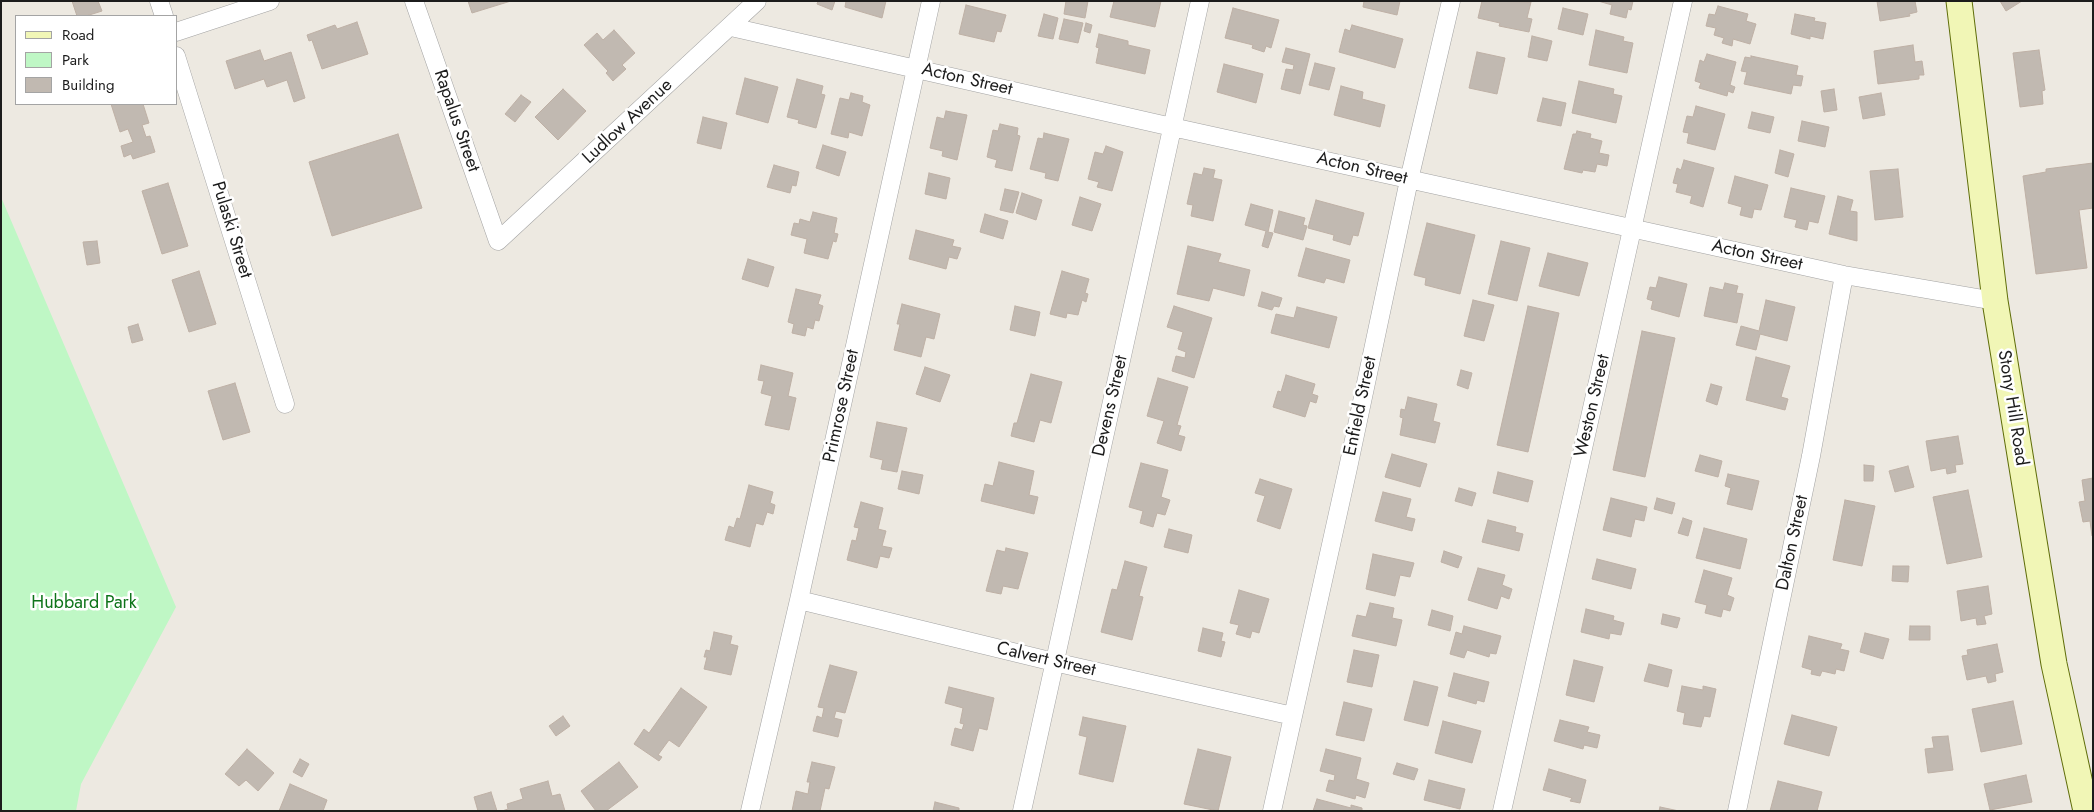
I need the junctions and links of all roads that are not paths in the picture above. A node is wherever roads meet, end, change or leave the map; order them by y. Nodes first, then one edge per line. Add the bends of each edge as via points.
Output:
1 (159, 1) edge
2 (270, 1) edge
3 (414, 1) edge
4 (757, 1) edge
5 (931, 1) edge
6 (1200, 1) edge
7 (1451, 1) edge
8 (1683, 1) edge
9 (1959, 1) edge
10 (164, 15) edge
11 (731, 27) junction
12 (178, 31) edge
13 (178, 62) edge
14 (916, 68) junction
15 (1172, 127) junction
16 (1409, 180) junction
17 (1632, 229) junction
18 (498, 241) joint
19 (1844, 275) junction
20 (1995, 301) junction
21 (285, 404) dead end
22 (799, 600) junction
23 (1054, 662) junction
24 (1293, 716) junction
25 (750, 811) edge
26 (1022, 811) edge
27 (1272, 811) edge
28 (1502, 811) edge
29 (1737, 811) edge
30 (2086, 811) edge

1 - 10 street
2 - 12 street
3 - 18 street, Rapalus Street
4 - 11 street, Ludlow Avenue
5 - 14 street, Primrose Street
6 - 15 street, Devens Street
7 - 16 street, Enfield Street
8 - 17 street, Weston Street
9 - 20 main road, Stony Hill Road
11 - 14 street, Acton Street
11 - 18 street, Ludlow Avenue
13 - 21 street, Pulaski Street
14 - 15 street, Acton Street
14 - 22 street, Primrose Street
15 - 16 street, Acton Street
15 - 23 street, Devens Street
16 - 17 street, Acton Street
16 - 24 street, Enfield Street
17 - 19 street, Acton Street
17 - 28 street, Weston Street
19 - 20 street, Acton Street
19 - 29 street, Dalton Street via 1811,456
20 - 30 main road, Stony Hill Road via 2054,664
22 - 23 street, Calvert Street
22 - 25 street, Primrose Street
23 - 24 street, Calvert Street
23 - 26 street, Devens Street
24 - 27 street, Enfield Street

